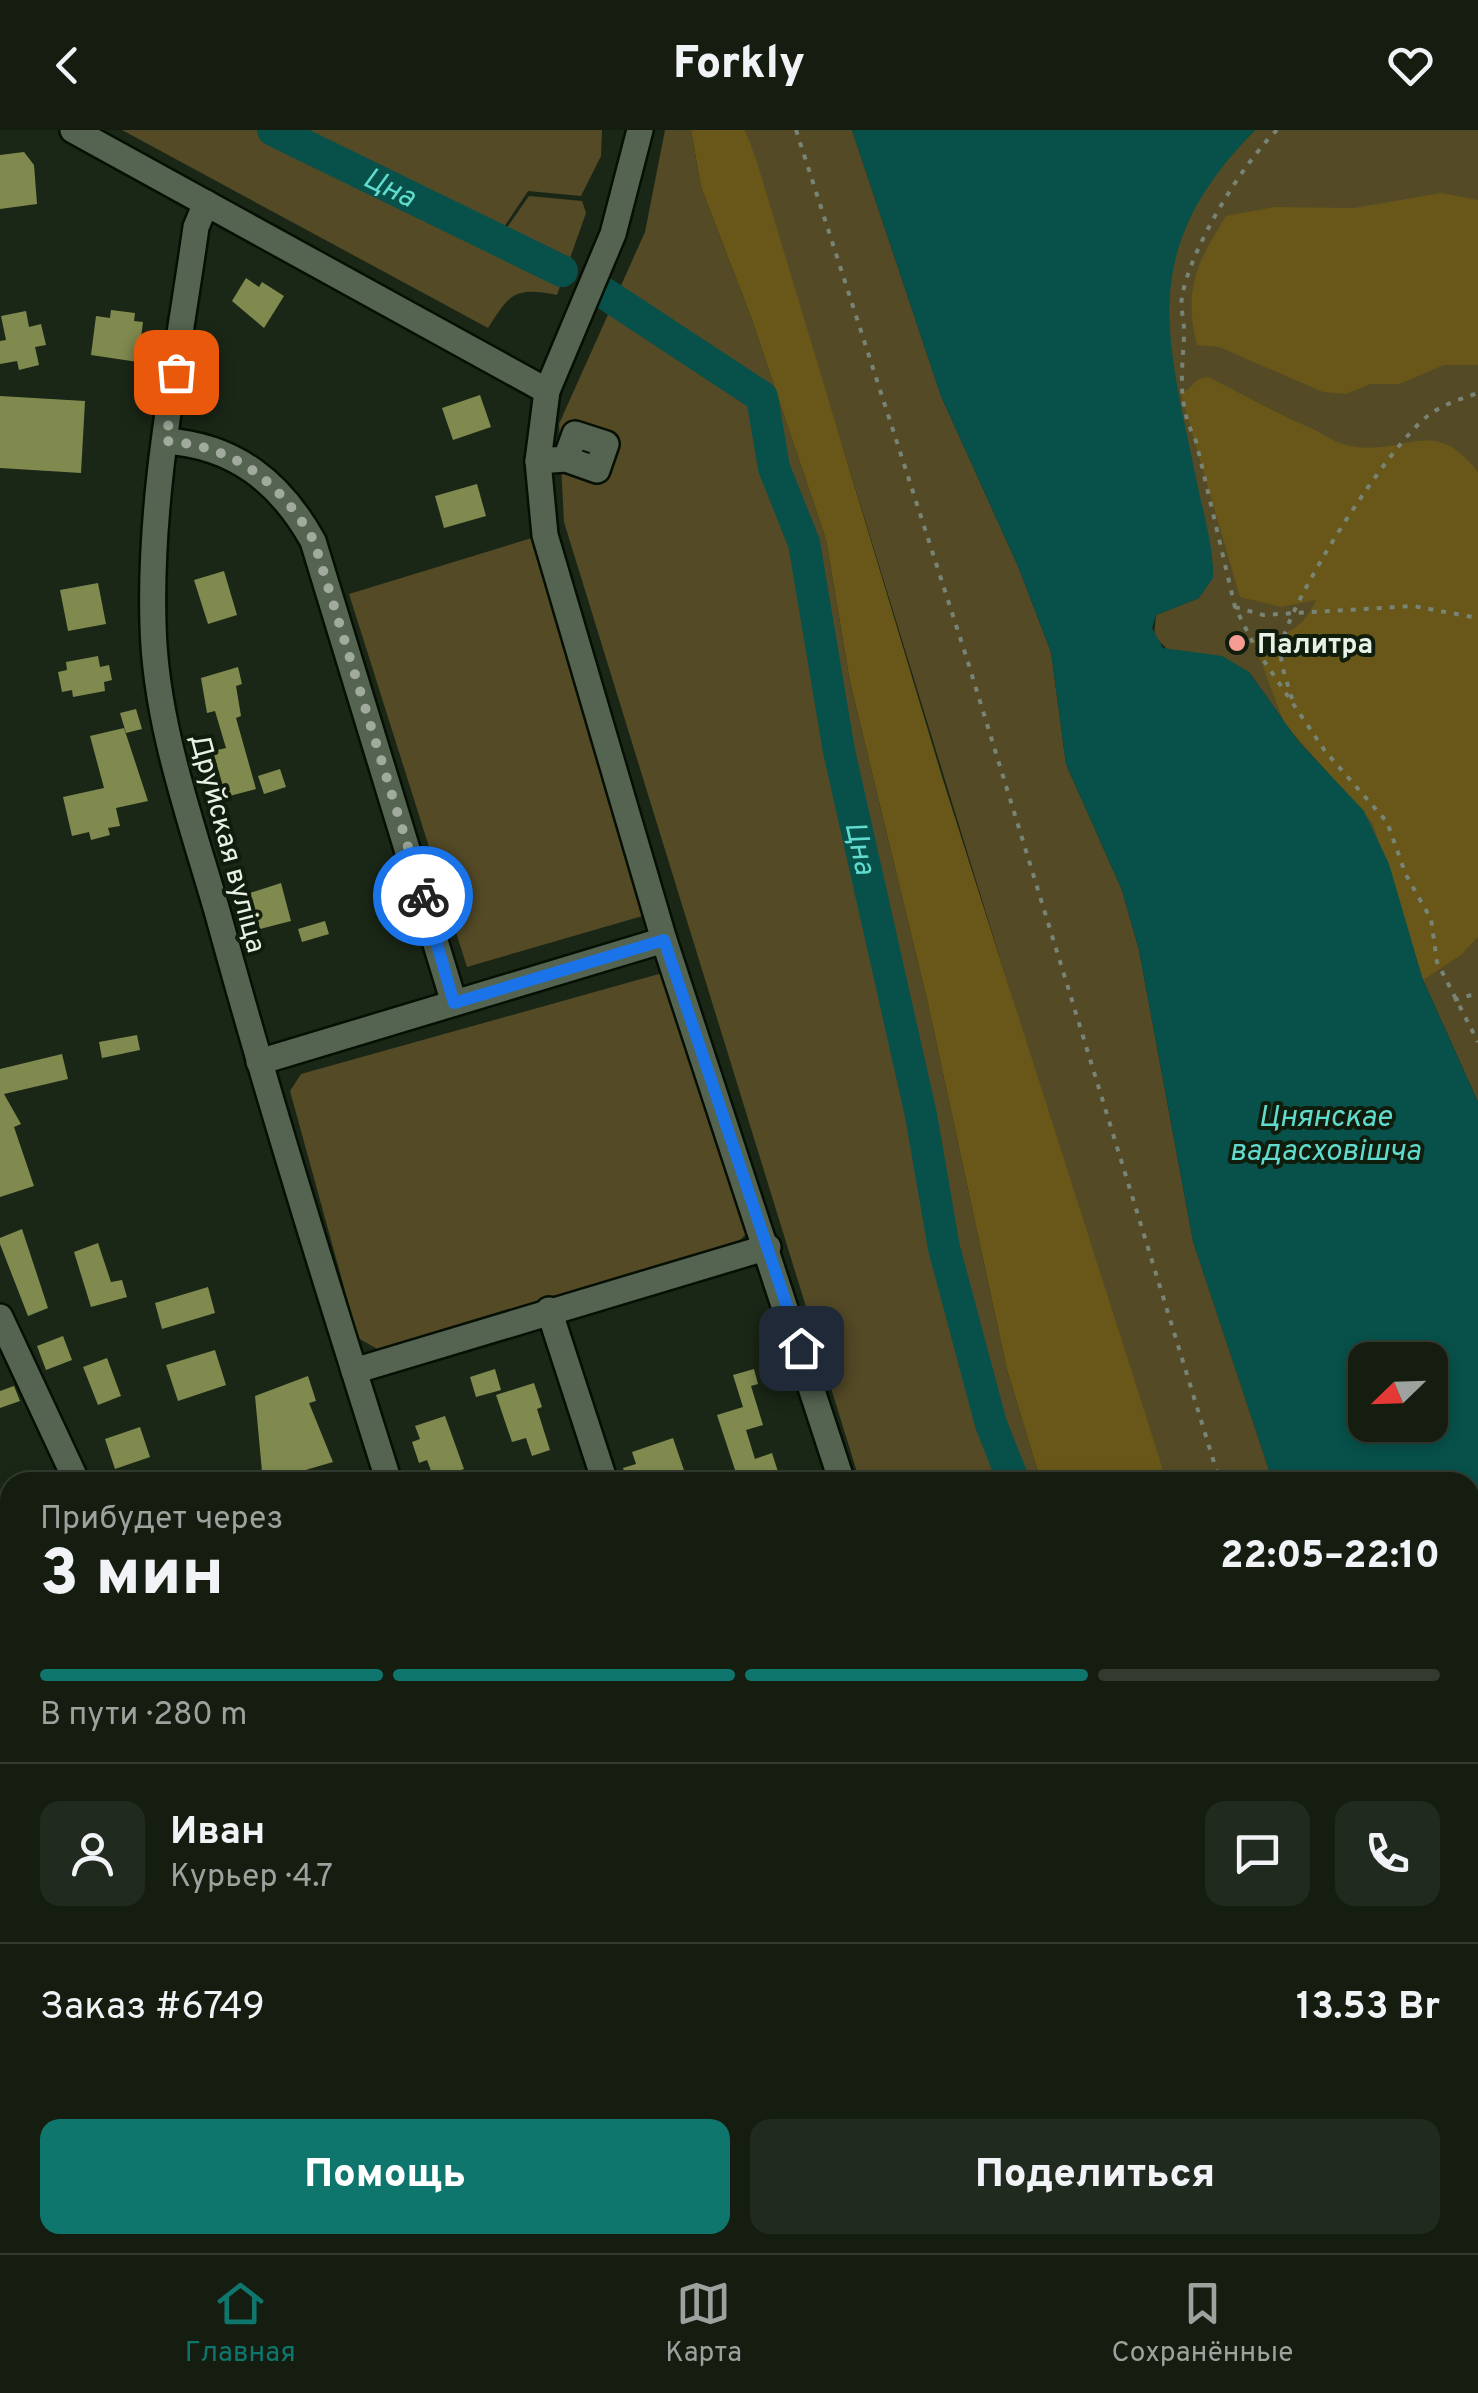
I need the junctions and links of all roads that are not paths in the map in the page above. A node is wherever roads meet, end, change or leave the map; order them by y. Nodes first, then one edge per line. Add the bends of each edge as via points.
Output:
1 (73, 130) edge
2 (640, 130) edge
3 (206, 202) junction
4 (547, 391) junction
5 (166, 441) junction
6 (566, 459) dead end
7 (538, 461) junction
8 (664, 940) junction
9 (454, 1003) junction
10 (259, 1062) junction
11 (768, 1247) junction
12 (548, 1310) junction
13 (0, 1317) edge
14 (354, 1371) junction
15 (72, 1472) edge
16 (386, 1472) edge
17 (603, 1472) edge
18 (839, 1472) edge

1 - 3 street
2 - 4 street via 614,234
3 - 4 street
3 - 5 street, Друйская вуліца via 196,227
4 - 7 street
5 - 9 street via 216,449 268,479 314,541
5 - 10 street, Друйская вуліца via 153,566 157,676
6 - 7 street
7 - 8 street via 545,536
8 - 9 street
8 - 11 street
9 - 10 street
10 - 14 street, Друйская вуліца
11 - 12 street
11 - 18 street
12 - 14 street
12 - 17 street
13 - 15 street
14 - 16 street, Друйская вуліца

